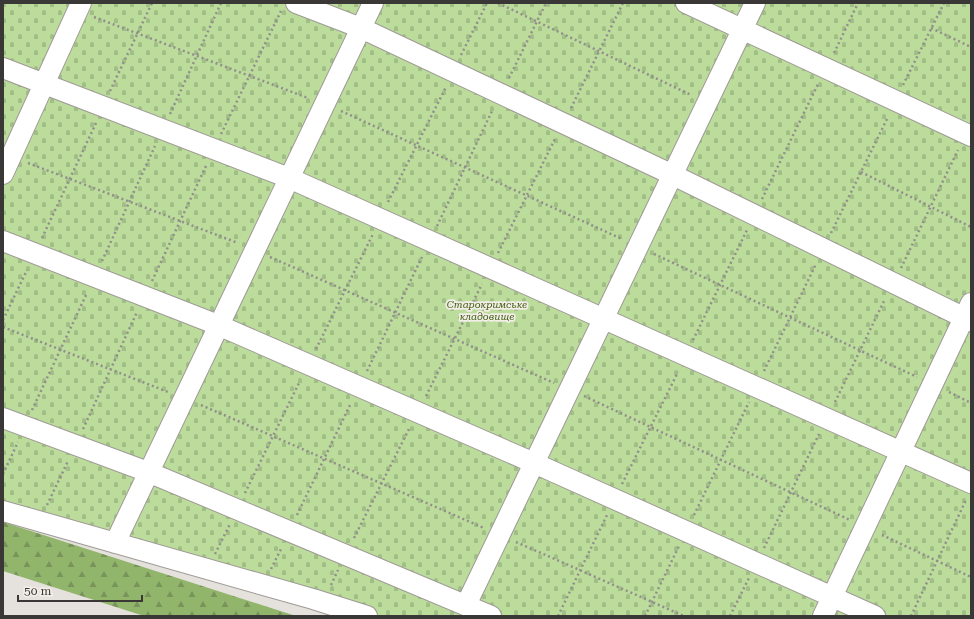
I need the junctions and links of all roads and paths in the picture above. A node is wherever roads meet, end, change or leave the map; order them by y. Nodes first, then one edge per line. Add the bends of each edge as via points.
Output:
1 (152, 3) edge
2 (221, 3) edge
3 (373, 3) edge
4 (487, 3) edge
5 (498, 3) edge
6 (546, 3) edge
7 (623, 3) edge
8 (686, 3) edge
9 (755, 3) edge
10 (858, 3) edge
11 (944, 3) edge
12 (288, 6) edge
13 (79, 7) edge
14 (537, 21) junction
15 (361, 28) junction
16 (931, 28) junction
17 (743, 29) junction
18 (138, 34) junction
19 (971, 48) edge
20 (599, 51) junction
21 (196, 56) junction
22 (3, 68) edge
23 (826, 68) junction
24 (453, 71) junction
25 (250, 76) junction
26 (45, 84) junction
27 (501, 94) junction
28 (896, 101) junction
29 (708, 103) junction
30 (325, 104) junction
31 (103, 106) junction
32 (563, 123) junction
33 (163, 129) junction
34 (969, 135) edge
35 (417, 146) junction
36 (214, 149) junction
37 (7, 165) edge
38 (465, 168) junction
39 (861, 172) junction
40 (673, 175) junction
41 (289, 178) junction
42 (69, 179) junction
43 (527, 196) junction
44 (129, 202) junction
45 (931, 207) junction
46 (754, 215) junction
47 (380, 218) junction
48 (181, 222) junction
49 (971, 227) edge
50 (3, 241) edge
51 (430, 241) junction
52 (638, 246) junction
53 (824, 249) junction
54 (255, 250) junction
55 (35, 253) junction
56 (490, 268) junction
57 (94, 276) junction
58 (893, 283) junction
59 (720, 285) junction
60 (345, 290) junction
61 (145, 296) junction
62 (395, 312) junction
63 (969, 314) edge
64 (604, 318) junction
65 (790, 318) junction
66 (3, 320) edge
67 (218, 324) junction
68 (3, 327) edge
69 (455, 338) junction
70 (60, 349) junction
71 (860, 350) junction
72 (686, 355) junction
73 (309, 364) junction
74 (111, 369) junction
75 (933, 384) junction
76 (360, 386) junction
77 (757, 387) junction
78 (570, 390) junction
79 (183, 398) junction
80 (971, 403) edge
81 (418, 412) junction
82 (3, 418) edge
83 (827, 418) junction
84 (25, 426) junction
85 (650, 427) junction
86 (273, 436) junction
87 (75, 445) junction
88 (901, 451) junction
89 (324, 459) junction
90 (721, 460) junction
91 (534, 463) junction
92 (148, 472) junction
93 (3, 474) edge
94 (381, 484) junction
95 (969, 490) edge
96 (791, 493) junction
97 (615, 499) junction
98 (237, 510) junction
99 (3, 511) edge
100 (40, 522) junction
101 (865, 527) junction
102 (686, 531) junction
103 (289, 532) junction
104 (500, 535) junction
105 (115, 543) junction
106 (345, 555) junction
107 (937, 561) junction
108 (756, 563) junction
109 (208, 569) junction
110 (580, 570) junction
111 (971, 577) edge
112 (264, 584) junction
113 (832, 597) junction
114 (323, 602) junction
115 (652, 602) junction
116 (466, 606) junction
117 (367, 616) edge
118 (491, 616) edge
119 (558, 616) edge
120 (645, 616) edge
121 (684, 616) edge
122 (730, 616) edge
123 (823, 616) edge
124 (875, 616) edge
125 (911, 616) edge

1 - 18 path
2 - 21 path
3 - 15 street
4 - 24 path
5 - 14 path
6 - 14 path
7 - 20 path
8 - 17 street
9 - 17 street
10 - 23 path
11 - 16 path
12 - 15 street
12 - 25 path
13 - 18 path
13 - 26 street
14 - 20 path
14 - 27 path
15 - 24 street
15 - 30 street
16 - 19 path
16 - 28 path
17 - 23 street
17 - 29 street
18 - 21 path
18 - 31 path
20 - 29 path
20 - 32 path
21 - 25 path
21 - 33 path
22 - 26 street
23 - 28 street
23 - 46 path
24 - 27 street
24 - 35 path
25 - 30 path
25 - 36 path
26 - 31 street
26 - 37 street
27 - 32 street
27 - 38 path
28 - 34 street
28 - 39 path
29 - 40 street
30 - 35 path
30 - 41 street
31 - 33 street
31 - 42 path
32 - 40 street
32 - 43 path
33 - 36 street
33 - 44 path
34 - 45 path
35 - 38 path
35 - 47 path
36 - 41 street
36 - 48 path
37 - 42 path
38 - 43 path
38 - 51 path
39 - 45 path
39 - 53 path
40 - 46 street
40 - 52 street
41 - 47 street
41 - 54 street
42 - 44 path
42 - 55 path
43 - 52 path
43 - 56 path
44 - 48 path
44 - 57 path
45 - 49 path
45 - 58 path
46 - 53 street
46 - 59 path
47 - 51 street
47 - 60 path
48 - 54 path
48 - 61 path
50 - 55 street
51 - 56 street
51 - 62 path
52 - 59 path
52 - 64 street
53 - 58 street
53 - 65 path
54 - 60 path
54 - 67 street
55 - 57 street
55 - 66 path
56 - 64 street
56 - 69 path
57 - 61 street
57 - 70 path
58 - 63 street
58 - 71 path
59 - 65 path
59 - 72 path
60 - 62 path
60 - 73 path
61 - 67 street
61 - 74 path
62 - 69 path
62 - 76 path
63 - 75 street
64 - 72 street
64 - 78 street
65 - 71 path
65 - 77 path
67 - 73 street
67 - 79 street
68 - 70 path
69 - 78 path
69 - 81 path
70 - 74 path
70 - 84 path
71 - 75 path
71 - 83 path
72 - 77 street
72 - 85 path
73 - 76 street
73 - 86 path
74 - 79 path
74 - 87 path
75 - 80 path
75 - 88 street
76 - 81 street
76 - 89 path
77 - 83 street
77 - 90 path
78 - 85 path
78 - 91 street
79 - 86 path
79 - 92 street
81 - 91 street
81 - 94 path
82 - 84 street
83 - 88 street
83 - 96 path
84 - 87 street
84 - 93 path
85 - 90 path
85 - 97 path
86 - 89 path
86 - 98 path
87 - 92 street
87 - 100 path
88 - 95 street
88 - 101 street
89 - 94 path
89 - 103 path
90 - 96 path
90 - 102 path
91 - 97 street
91 - 104 street
92 - 98 street
92 - 105 street
94 - 104 path
94 - 106 path
95 - 107 path
96 - 101 path
96 - 108 path
97 - 102 street
97 - 110 path
98 - 103 street
98 - 109 path
99 - 100 street
100 - 105 street
101 - 107 path
101 - 113 street
102 - 108 street
102 - 115 path
103 - 106 street
103 - 112 path
104 - 110 path
104 - 116 street
105 - 109 street
106 - 114 path
106 - 116 street
107 - 111 path
107 - 125 path
108 - 113 street
108 - 122 path
109 - 112 street
110 - 115 path
110 - 119 path
112 - 114 street
113 - 123 street
113 - 124 street
114 - 117 street
115 - 120 path
115 - 121 path
116 - 118 street

